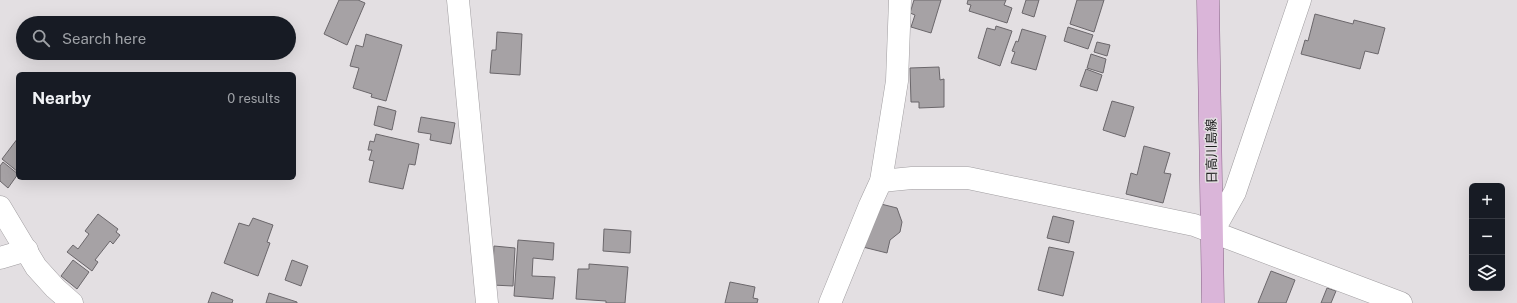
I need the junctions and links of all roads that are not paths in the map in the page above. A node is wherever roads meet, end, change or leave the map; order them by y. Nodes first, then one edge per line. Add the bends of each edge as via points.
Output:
1 (458, 0) edge
2 (900, 0) edge
3 (1208, 0) edge
4 (1300, 0) edge
5 (881, 182) junction
6 (0, 207) edge
7 (1212, 233) junction
8 (27, 250) junction
9 (0, 258) edge
10 (72, 303) edge
11 (487, 303) edge
12 (830, 303) edge
13 (1213, 303) edge
14 (1401, 303) edge

1 - 11 street
2 - 5 street via 897,81
3 - 7 main road, 日高川島線
4 - 7 street via 1236,192
5 - 7 street via 912,178 968,178 1194,225
5 - 12 street
6 - 8 street
7 - 13 main road, 日高川島線
7 - 14 street
8 - 9 street
8 - 10 street via 36,267

